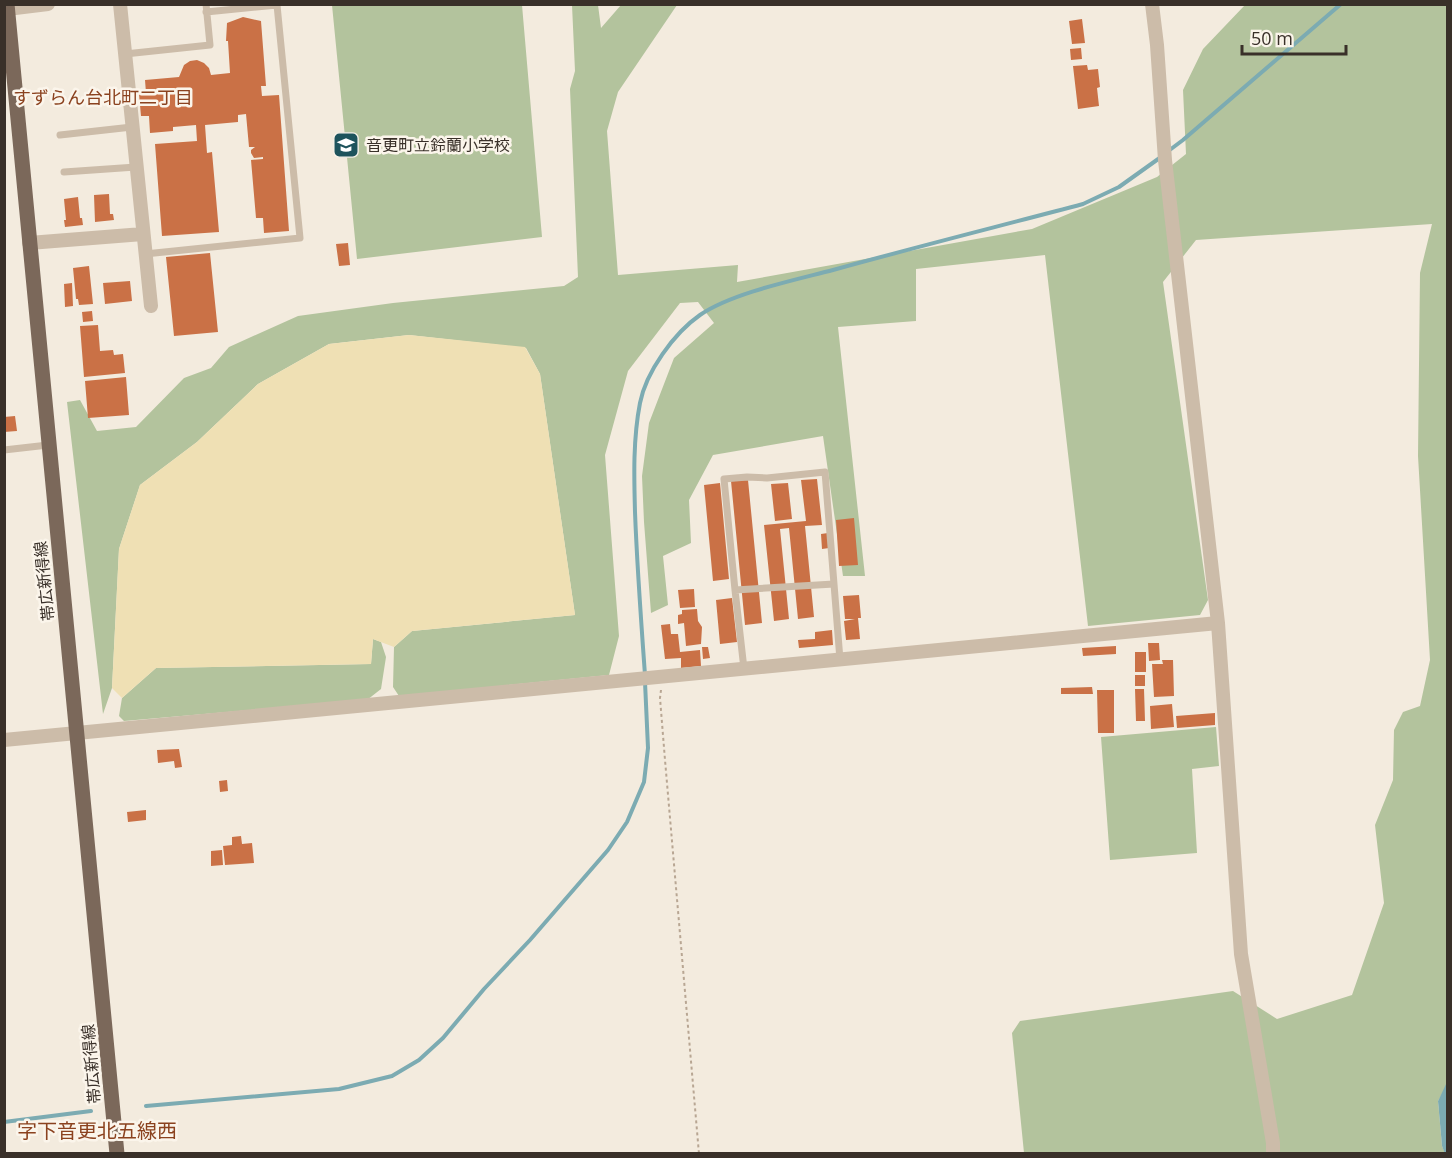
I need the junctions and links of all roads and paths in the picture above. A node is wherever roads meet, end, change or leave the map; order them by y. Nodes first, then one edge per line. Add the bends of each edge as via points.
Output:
1 (48, 4) edge
2 (120, 4) edge
3 (1152, 4) edge
4 (7, 7) edge
5 (206, 8) edge
6 (125, 54) junction
7 (132, 127) junction
8 (60, 135) dead end
9 (136, 166) junction
10 (64, 172) dead end
11 (143, 234) junction
12 (29, 243) junction
13 (145, 254) junction
14 (151, 306) dead end
15 (48, 445) junction
16 (4, 450) edge
17 (834, 584) junction
18 (735, 590) junction
19 (1218, 623) junction
20 (840, 660) junction
21 (744, 669) junction
22 (659, 677) junction
23 (78, 733) junction
24 (4, 740) edge
25 (117, 1154) edge
26 (699, 1154) edge
27 (1273, 1154) edge

1 - 4 street
2 - 6 street
3 - 19 street via 1165,160
4 - 12 main road, 帯広新得線
5 - 6 lane via 210,45
5 - 13 lane via 277,5 300,238
6 - 7 street
7 - 8 lane
7 - 9 street
9 - 10 lane
9 - 11 street
11 - 12 street
11 - 13 street
12 - 15 main road, 帯広新得線
13 - 14 street
15 - 16 lane
15 - 23 main road, 帯広新得線
17 - 18 lane
17 - 18 lane via 825,472 724,479
17 - 20 lane
18 - 21 lane
19 - 20 street
19 - 27 street via 1242,954
20 - 21 street
21 - 22 street
22 - 23 street
22 - 26 path
23 - 24 street
23 - 25 main road, 帯広新得線

